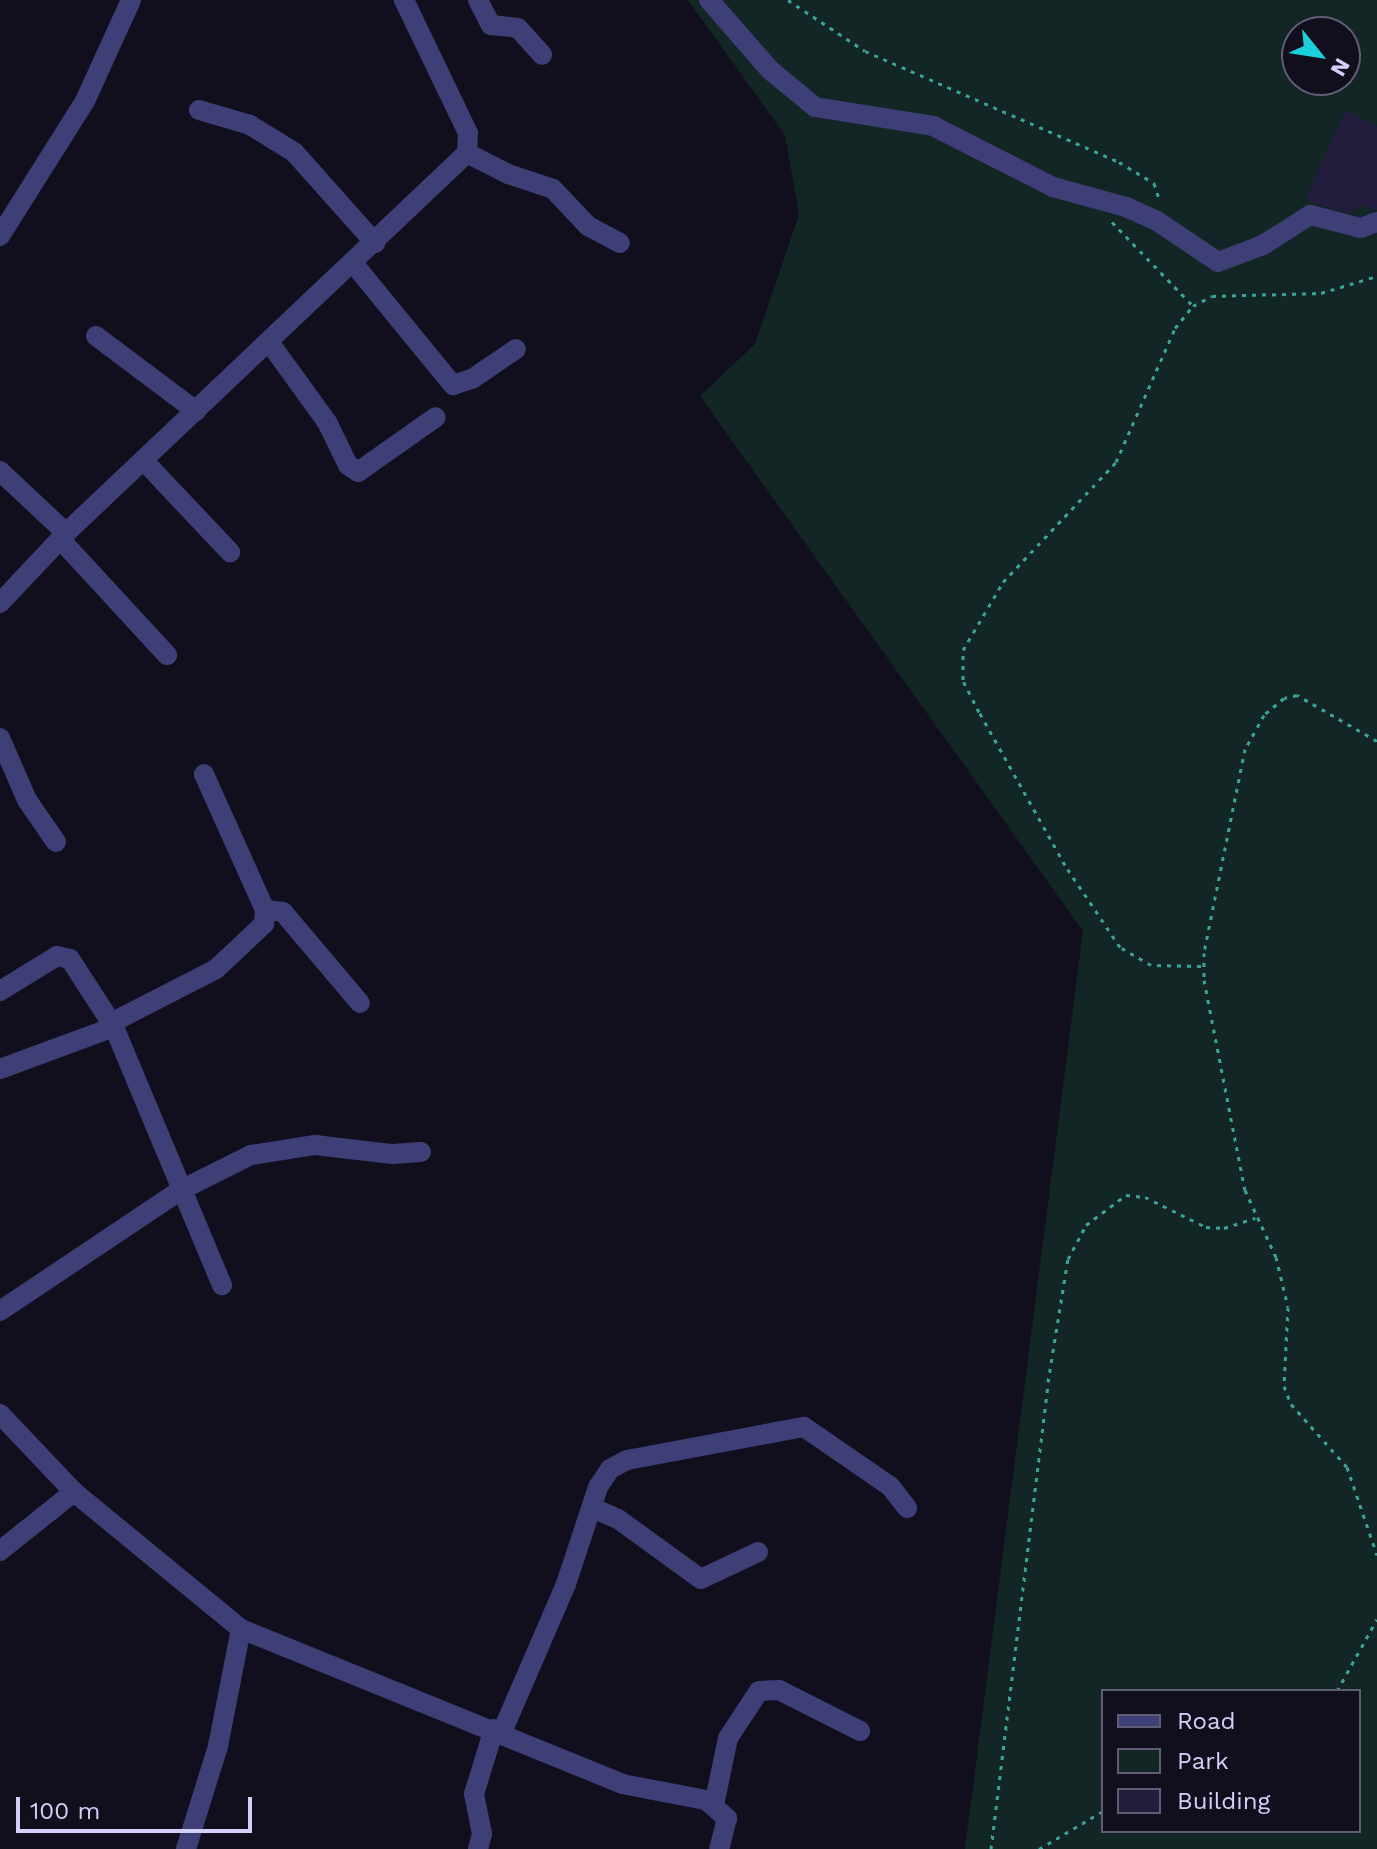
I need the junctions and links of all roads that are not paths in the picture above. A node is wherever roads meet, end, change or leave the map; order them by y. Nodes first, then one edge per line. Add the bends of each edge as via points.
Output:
1 (404, 0) edge
2 (478, 0) edge
3 (709, 0) edge
4 (127, 2) edge
5 (542, 55) dead end
6 (199, 110) dead end
7 (467, 153) junction
8 (1377, 222) edge
9 (0, 236) edge
10 (375, 243) junction
11 (620, 243) dead end
12 (353, 263) junction
13 (96, 336) dead end
14 (269, 342) junction
15 (516, 349) dead end
16 (196, 411) junction
17 (436, 417) dead end
18 (143, 460) junction
19 (0, 471) edge
20 (63, 536) junction
21 (230, 552) dead end
22 (0, 603) edge
23 (167, 655) dead end
24 (0, 738) edge
25 (204, 774) dead end
26 (56, 842) dead end
27 (265, 910) junction
28 (0, 991) edge
29 (360, 1003) dead end
30 (112, 1025) junction
31 (0, 1069) edge
32 (421, 1152) dead end
33 (179, 1191) junction
34 (222, 1285) dead end
35 (0, 1311) edge
36 (0, 1414) edge
37 (74, 1492) junction
38 (593, 1508) junction
39 (907, 1508) dead end
40 (0, 1551) edge
41 (758, 1552) dead end
42 (241, 1629) junction
43 (498, 1731) junction
44 (860, 1731) dead end
45 (714, 1805) junction
46 (186, 1849) edge
47 (478, 1849) edge
48 (719, 1849) edge

1 - 7 street via 468,133
2 - 5 street via 491,25 518,28
3 - 8 street via 770,70 815,107 933,126 1053,187 1157,221 1218,262 1263,245 1310,215 1361,228
4 - 9 street via 85,101
6 - 10 street via 250,125 294,152
7 - 10 street
7 - 11 street via 553,189 588,226
10 - 12 street
12 - 14 street
12 - 15 street via 453,385 472,379
13 - 16 street
14 - 16 street
14 - 17 street via 358,472
16 - 18 street
18 - 20 street
18 - 21 street
19 - 20 street
20 - 22 street
20 - 23 street
24 - 26 street via 27,800
25 - 27 street
27 - 29 street via 283,912
27 - 30 street via 257,935 216,969
28 - 30 street via 64,955
30 - 31 street
30 - 33 street
32 - 33 street via 298,1146 251,1155
33 - 34 street
33 - 35 street
36 - 37 street
37 - 40 street
37 - 42 street
38 - 39 street via 602,1476 627,1460 791,1426 816,1433 890,1486
38 - 41 street via 611,1514 701,1579
38 - 43 street
42 - 43 street
42 - 46 street via 221,1734
43 - 45 street via 622,1784
43 - 47 street via 474,1794 482,1834
44 - 45 street via 779,1690 759,1691 728,1738
45 - 48 street via 727,1818

